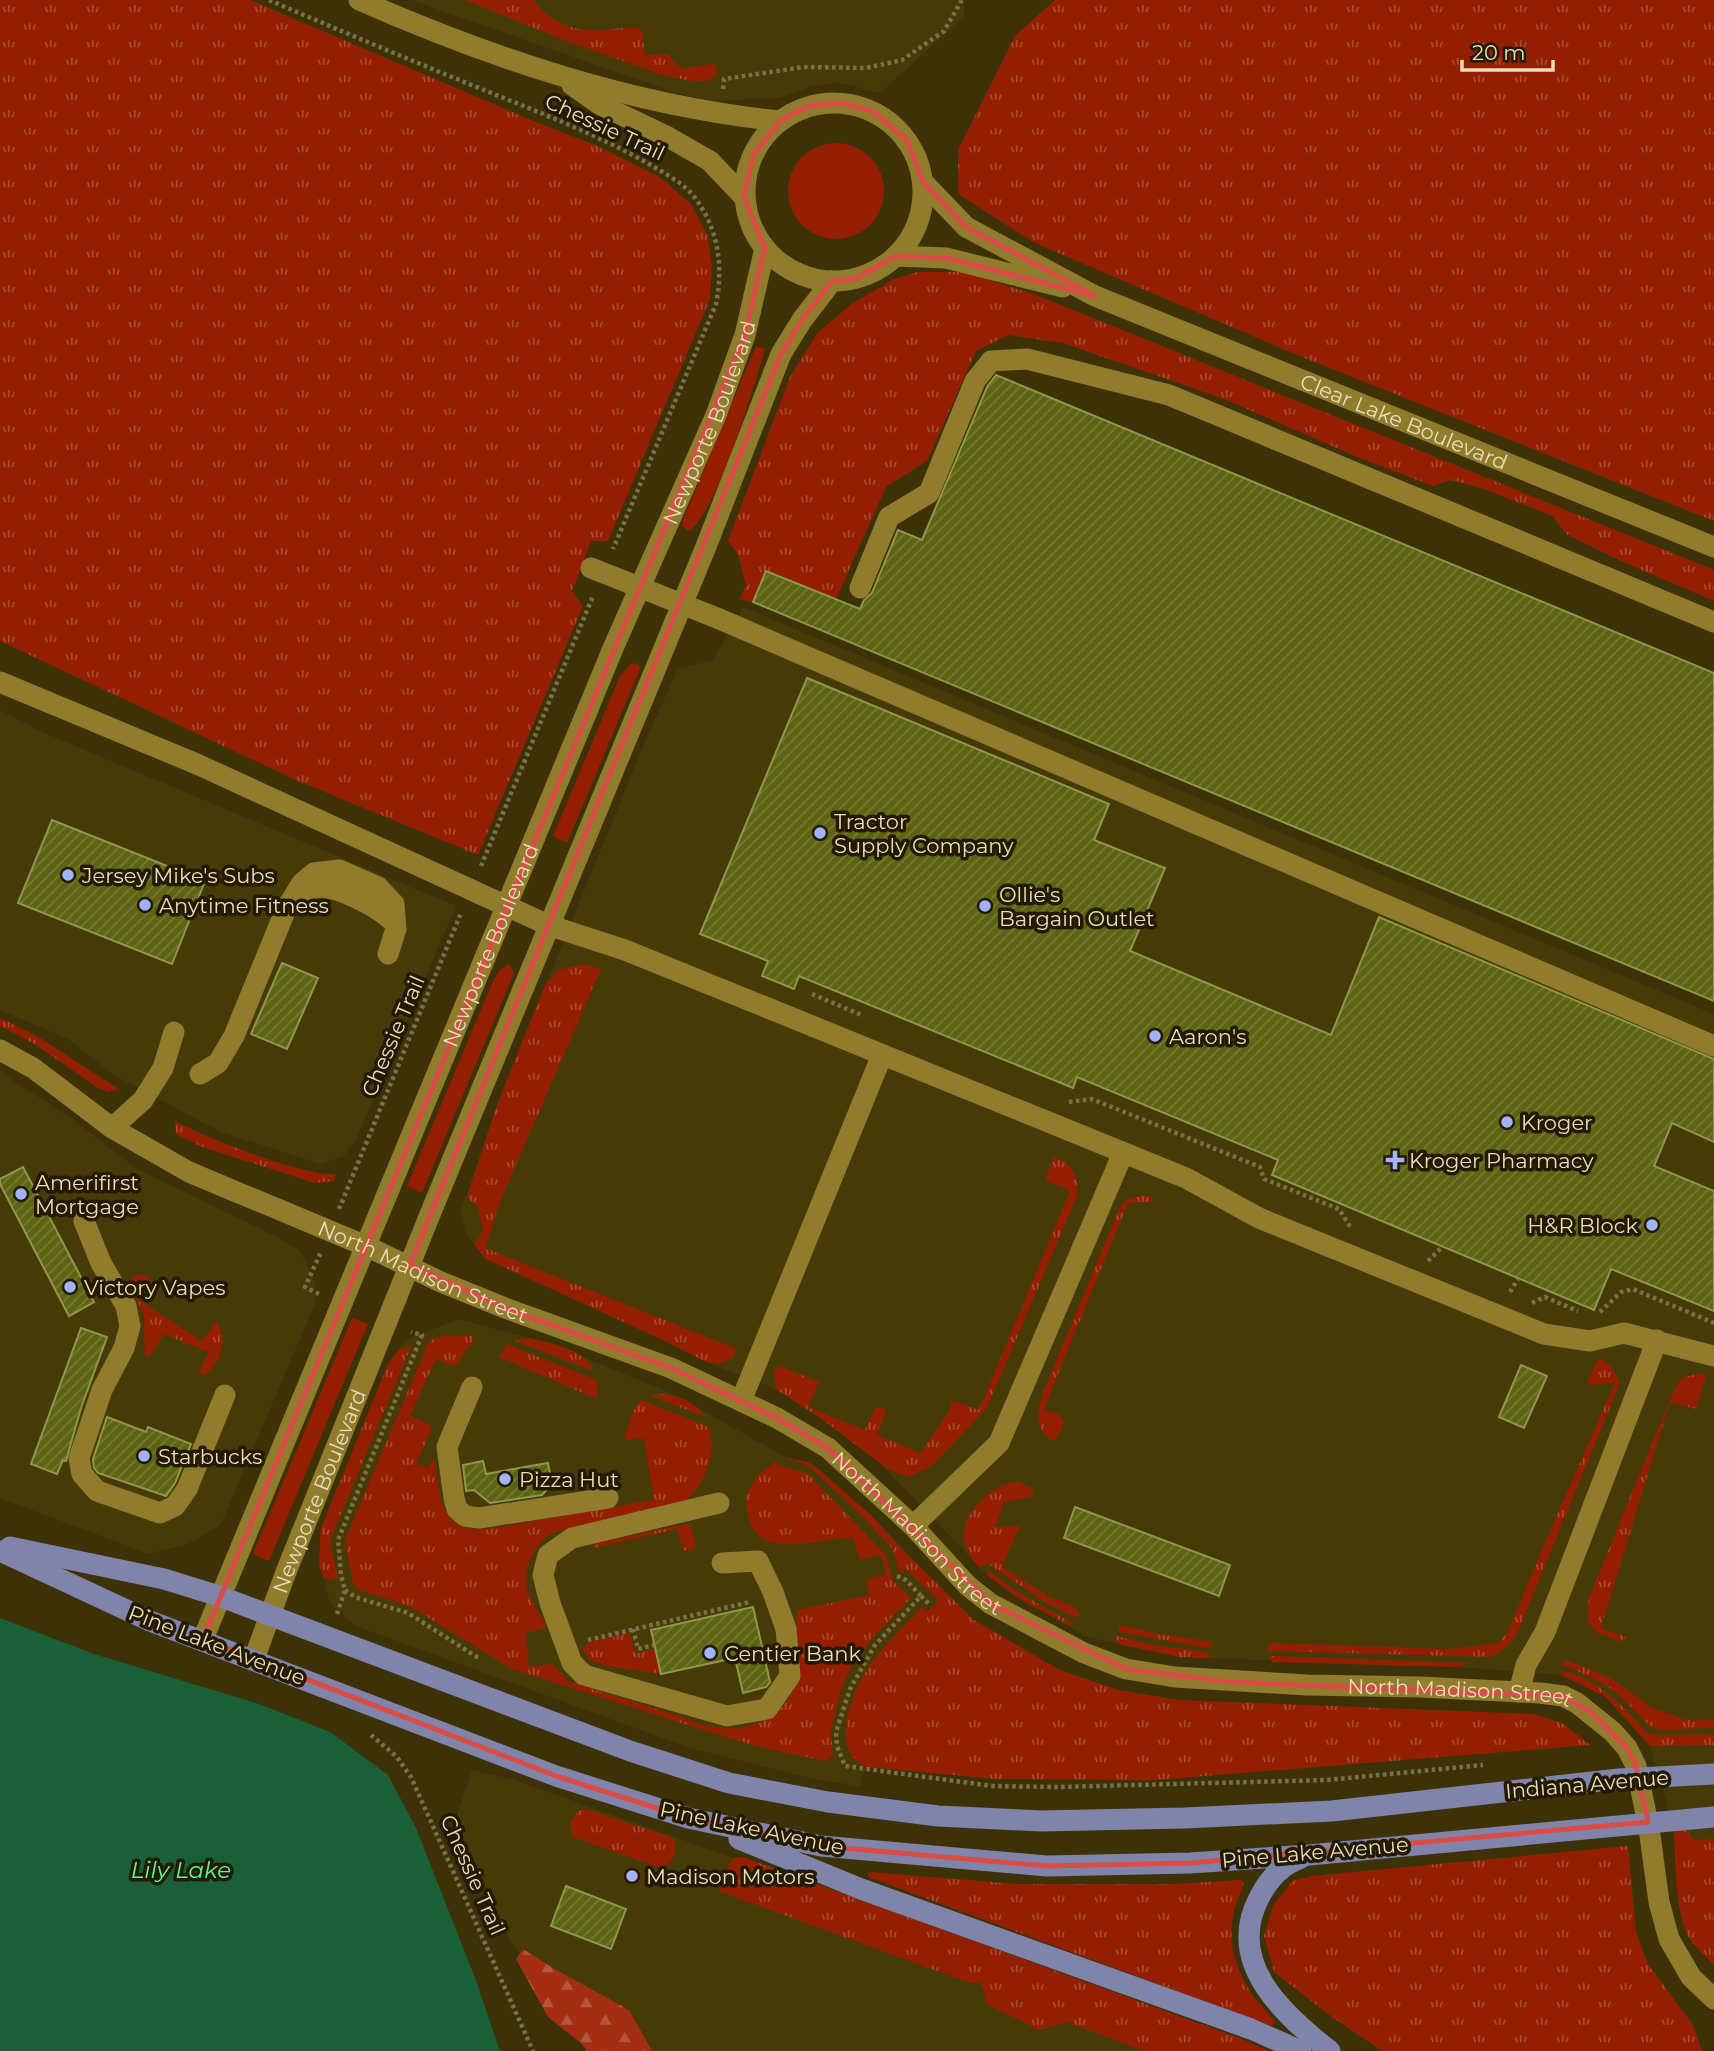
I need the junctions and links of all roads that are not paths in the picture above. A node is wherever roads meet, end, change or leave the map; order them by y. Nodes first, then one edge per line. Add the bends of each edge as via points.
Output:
1 (359, 0) edge
2 (561, 78) junction
3 (780, 121) junction
4 (923, 182) junction
5 (744, 197) junction
6 (765, 248) junction
7 (896, 257) junction
8 (832, 281) junction
9 (1095, 296) junction
10 (1714, 547) edge
11 (591, 568) dead end
12 (641, 588) junction
13 (860, 589) dead end
14 (682, 604) junction
15 (1714, 622) edge
16 (0, 682) edge
17 (505, 906) junction
18 (548, 925) junction
19 (388, 954) dead end
20 (174, 1032) dead end
21 (1714, 1045) edge
22 (0, 1050) edge
23 (882, 1055) junction
24 (200, 1074) dead end
25 (112, 1128) junction
26 (1123, 1153) junction
27 (84, 1221) dead end
28 (366, 1246) junction
29 (410, 1265) junction
30 (1657, 1339) junction
31 (1714, 1356) edge
32 (472, 1387) dead end
33 (225, 1395) dead end
34 (741, 1402) junction
35 (608, 1498) dead end
36 (719, 1503) dead end
37 (912, 1526) junction
38 (0, 1545) edge
39 (0, 1551) edge
40 (722, 1563) dead end
41 (219, 1596) junction
42 (271, 1617) junction
43 (203, 1639) junction
44 (254, 1659) junction
45 (1519, 1692) junction
46 (1714, 1774) edge
47 (1460, 1796) joint
48 (1714, 1817) edge
49 (688, 1818) junction
50 (1466, 1839) joint
51 (1309, 1854) junction
52 (1714, 1999) edge
53 (1301, 2051) edge
54 (1331, 2051) edge

1 - 2 street
2 - 3 street via 718,115
2 - 5 street via 599,104 710,161
3 - 4 street via 793,112 825,103 872,111 892,123 907,140
3 - 5 street via 753,155
4 - 7 street via 922,209 912,235
4 - 9 street, Clear Lake Boulevard via 967,227
5 - 6 street via 750,225
6 - 8 street via 794,272
6 - 12 street, Newporte Boulevard via 746,335
7 - 8 street via 855,279
7 - 9 street, Clear Lake Boulevard via 946,258
8 - 14 street, Newporte Boulevard via 781,354
9 - 10 street, Clear Lake Boulevard
11 - 12 street
12 - 14 street
12 - 17 street, Newporte Boulevard
13 - 15 street via 889,517 929,493 975,381 991,360 1027,359 1169,395
14 - 18 street, Newporte Boulevard
14 - 21 street
16 - 17 street via 199,765
17 - 18 street
17 - 28 street, Newporte Boulevard
18 - 23 street via 625,950
18 - 29 street, Newporte Boulevard
19 - 24 street via 396,929 394,904 379,887 340,870 314,873 286,909 234,1036 218,1063
20 - 25 street via 163,1068 143,1100
22 - 25 street, North Madison Street
23 - 26 street
23 - 34 street
25 - 28 street, North Madison Street via 189,1172
26 - 30 street via 1186,1178 1259,1218 1544,1334 1590,1341 1625,1333
26 - 37 street via 999,1443
27 - 33 street via 126,1306 130,1326 79,1458 82,1474 97,1491 147,1509 160,1513 175,1506 187,1489
28 - 29 street, North Madison Street
28 - 41 street, Newporte Boulevard
29 - 34 street, North Madison Street via 505,1308 671,1368
29 - 42 street, Newporte Boulevard
30 - 31 street
30 - 45 street
32 - 35 street via 447,1447 454,1498 465,1516 479,1518
34 - 37 street, North Madison Street via 828,1448
36 - 40 street via 572,1538 548,1555 543,1575 572,1663 584,1675 727,1716 767,1709 790,1676 786,1629 758,1561
37 - 45 street, North Madison Street via 991,1604 1084,1653 1126,1669 1231,1682
38 - 41 main road, Pine Lake Avenue via 164,1579
39 - 43 main road, Pine Lake Avenue via 150,1621
41 - 42 main road, Pine Lake Avenue
41 - 43 street, Newporte Boulevard
42 - 44 street, Newporte Boulevard
42 - 47 main road, Pine Lake Avenue via 630,1751 729,1783 828,1802 938,1816 1041,1821 1332,1811
43 - 44 main road, Pine Lake Avenue
44 - 49 main road, Pine Lake Avenue via 556,1776
45 - 52 street, North Madison Street via 1563,1696 1577,1703 1627,1748 1636,1766 1669,1939 1691,1977
46 - 47 main road, Indiana Avenue
48 - 50 main road, Indiana Avenue
49 - 51 main road, Pine Lake Avenue via 821,1846 1047,1866 1190,1863
49 - 53 main road via 861,1889
50 - 51 main road, Pine Lake Avenue
51 - 54 main road via 1288,1862 1267,1882 1253,1908 1248,1939 1255,1970 1275,2000 1296,2024

